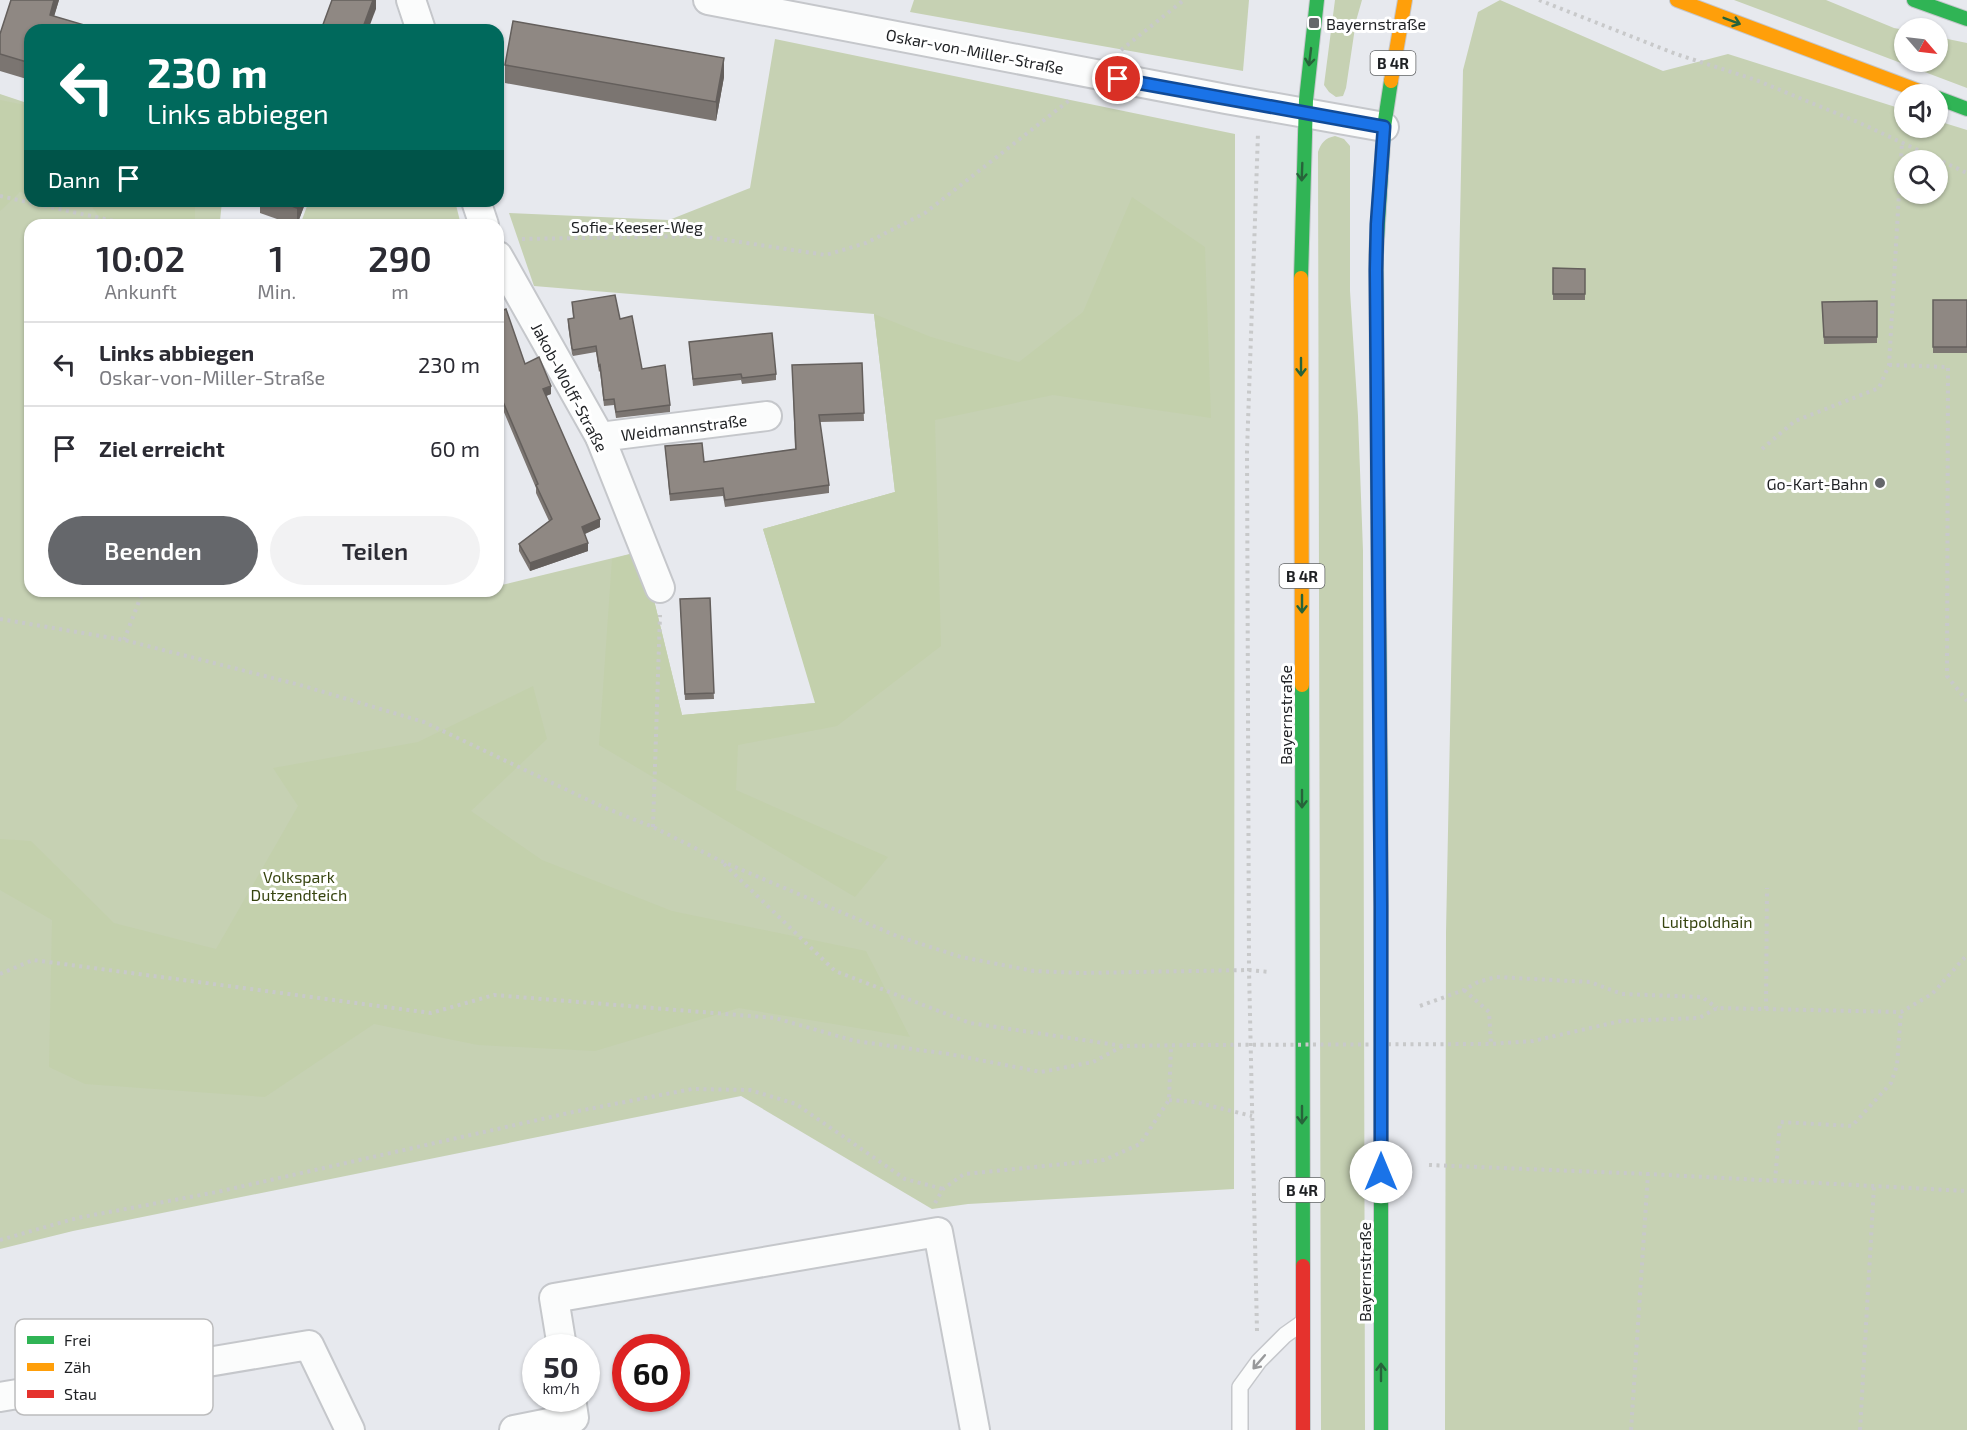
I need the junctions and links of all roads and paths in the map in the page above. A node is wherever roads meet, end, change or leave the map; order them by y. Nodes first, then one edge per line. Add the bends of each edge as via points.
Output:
1 (411, 0) edge
2 (708, 0) edge
3 (1184, 0) edge
4 (1317, 0) edge
5 (1405, 0) edge
6 (1539, 0) edge
7 (1677, 0) edge
8 (1914, 0) edge
9 (1967, 19) edge
10 (419, 24) edge
11 (1116, 54) dead end
12 (1900, 84) edge
13 (1076, 94) dead end
14 (1948, 102) edge
15 (1258, 105) junction
16 (1967, 109) edge
17 (1305, 114) junction
18 (1384, 127) junction
19 (1902, 142) junction
20 (1967, 173) edge
21 (0, 196) edge
22 (24, 201) edge
23 (50, 207) edge
24 (105, 219) edge
25 (522, 239) dead end
26 (504, 267) edge
27 (1889, 365) junction
28 (767, 416) dead end
29 (600, 437) junction
30 (1762, 449) dead end
31 (660, 588) joint
32 (141, 597) edge
33 (0, 619) edge
34 (124, 640) junction
35 (1967, 701) edge
36 (653, 827) junction
37 (721, 861) junction
38 (1767, 888) dead end
39 (1967, 955) edge
40 (1249, 970) junction
41 (1276, 972) dead end
42 (0, 974) edge
43 (1464, 990) junction
44 (1420, 1006) dead end
45 (1717, 1008) junction
46 (1766, 1009) junction
47 (1901, 1012) junction
48 (1491, 1044) junction
49 (1123, 1046) junction
50 (1171, 1046) junction
51 (1169, 1100) junction
52 (1252, 1116) junction
53 (1429, 1165) dead end
54 (1648, 1174) junction
55 (1774, 1181) junction
56 (1874, 1186) junction
57 (943, 1189) junction
58 (1967, 1191) edge
59 (938, 1232) junction
60 (0, 1240) edge
61 (1302, 1323) junction
62 (560, 1334) edge
63 (1259, 1361) junction
64 (213, 1362) edge
65 (15, 1395) edge
66 (0, 1397) edge
67 (573, 1412) edge
68 (350, 1430) edge
69 (514, 1430) edge
70 (975, 1430) edge
71 (1240, 1430) edge
72 (1303, 1430) edge
73 (1381, 1430) edge
74 (1631, 1430) edge
75 (1860, 1430) edge

1 - 10 street
2 - 15 street, Oskar-von-Miller-Straße
3 - 11 path
4 -> 17 main road, Bayernstraße / B 4R
5 - 18 main road, Bayernstraße / B 4R
6 - 19 path via 1676,54 1756,80
7 -> 12 main road
8 - 9 main road
13 - 25 path, Sofie-Keeser-Weg via 925,213 866,243 826,255 700,236
14 - 16 main road
15 - 17 street, Oskar-von-Miller-Straße
15 - 40 path via 1247,451
17 - 18 street, Oskar-von-Miller-Straße
17 -> 61 main road, Bayernstraße / B 4R via 1301,268
73 -> 18 main road, Bayernstraße / B 4R via 1376,265
19 - 20 path
19 - 27 path
21 - 22 path
23 - 24 path
26 - 29 street, Jakob-Wolff-Straße
27 - 30 path via 1879,388 1795,421
27 - 35 path via 1948,367 1947,676
28 - 29 street, Weidmannstraße
29 - 31 street, Jakob-Wolff-Straße
31 - 36 path
32 - 34 path
33 - 34 path
34 - 36 path via 424,722
36 - 37 path
37 - 40 path via 897,936 961,957 1034,971
37 - 49 path via 835,971 970,1023
38 - 46 path
39 - 47 path via 1932,994
40 - 41 path
40 - 52 path
42 - 49 path via 33,960 431,1013 494,995 774,1018 855,1041 1041,1071 1093,1062
43 - 44 path
43 - 45 path via 1496,977 1590,982 1622,994 1702,997
43 - 48 path via 1489,1012
45 - 46 path
45 - 48 path via 1699,1018 1621,1021 1533,1041
46 - 47 path
47 - 55 path via 1897,1065 1891,1083 1852,1126 1780,1122
48 - 50 path, bridge
49 - 50 path
50 - 51 path
51 - 52 path
51 - 57 path via 1140,1144 1104,1160 964,1174
52 - 63 path
53 - 54 path
54 - 55 path
54 - 74 path
55 - 56 path
56 - 58 path
56 - 75 path
57 - 59 path via 932,1209
57 - 60 path via 905,1179 796,1104 750,1090 692,1089 217,1192 77,1218
59 - 62 street via 554,1298
59 - 70 street
61 - 63 lane
61 - 72 main road, Bayernstraße / B 4R
63 -> 71 lane via 1240,1387
64 - 68 street via 309,1346
65 - 66 street
67 - 69 street via 574,1418

